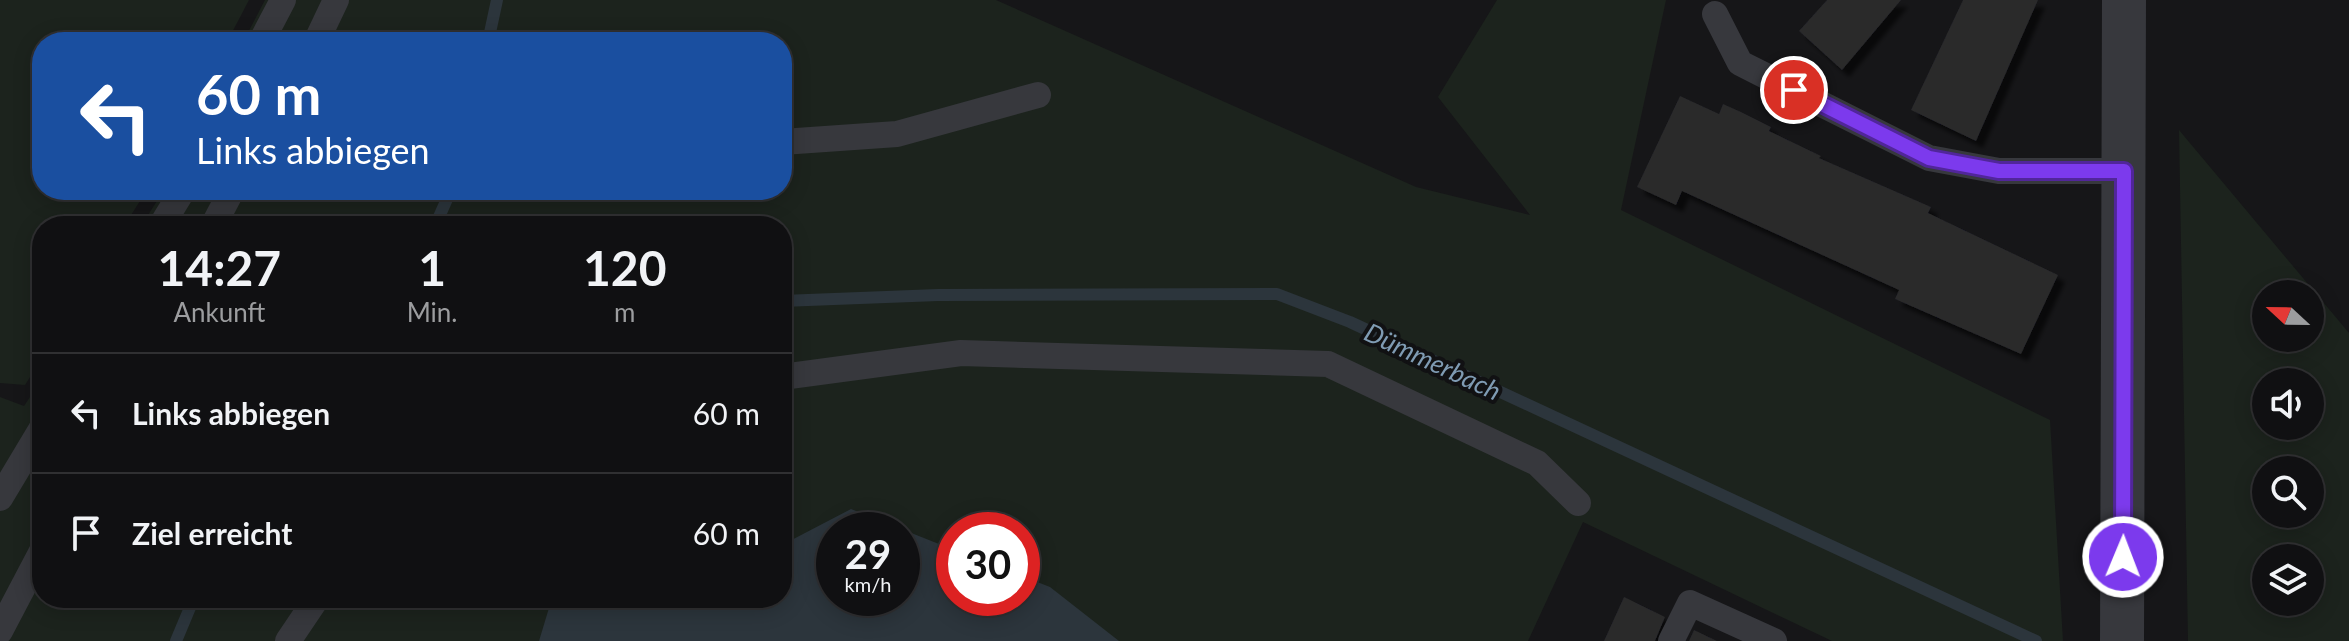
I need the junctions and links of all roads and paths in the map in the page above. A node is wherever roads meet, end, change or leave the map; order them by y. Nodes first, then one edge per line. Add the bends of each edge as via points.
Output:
1 (283, 0) edge
2 (336, 0) edge
3 (2124, 0) edge
4 (1715, 14) dead end
5 (266, 32) edge
6 (321, 32) edge
7 (1038, 95) dead end
8 (792, 141) edge
9 (2124, 171) junction
10 (792, 376) edge
11 (32, 445) edge
12 (0, 498) edge
13 (1578, 503) dead end
14 (32, 570) edge
15 (310, 608) edge
16 (0, 631) edge
17 (288, 641) edge
18 (1671, 641) edge
19 (1774, 641) edge
20 (2122, 641) edge

1 - 5 lane
2 - 6 lane
3 - 9 street
4 - 9 lane via 1740,63 1929,158 1999,171
7 - 8 lane via 897,134
9 - 20 street
10 - 13 lane via 961,353 1328,364 1537,463
11 - 12 lane
14 - 16 lane
15 - 17 lane
18 - 19 lane via 1690,603

